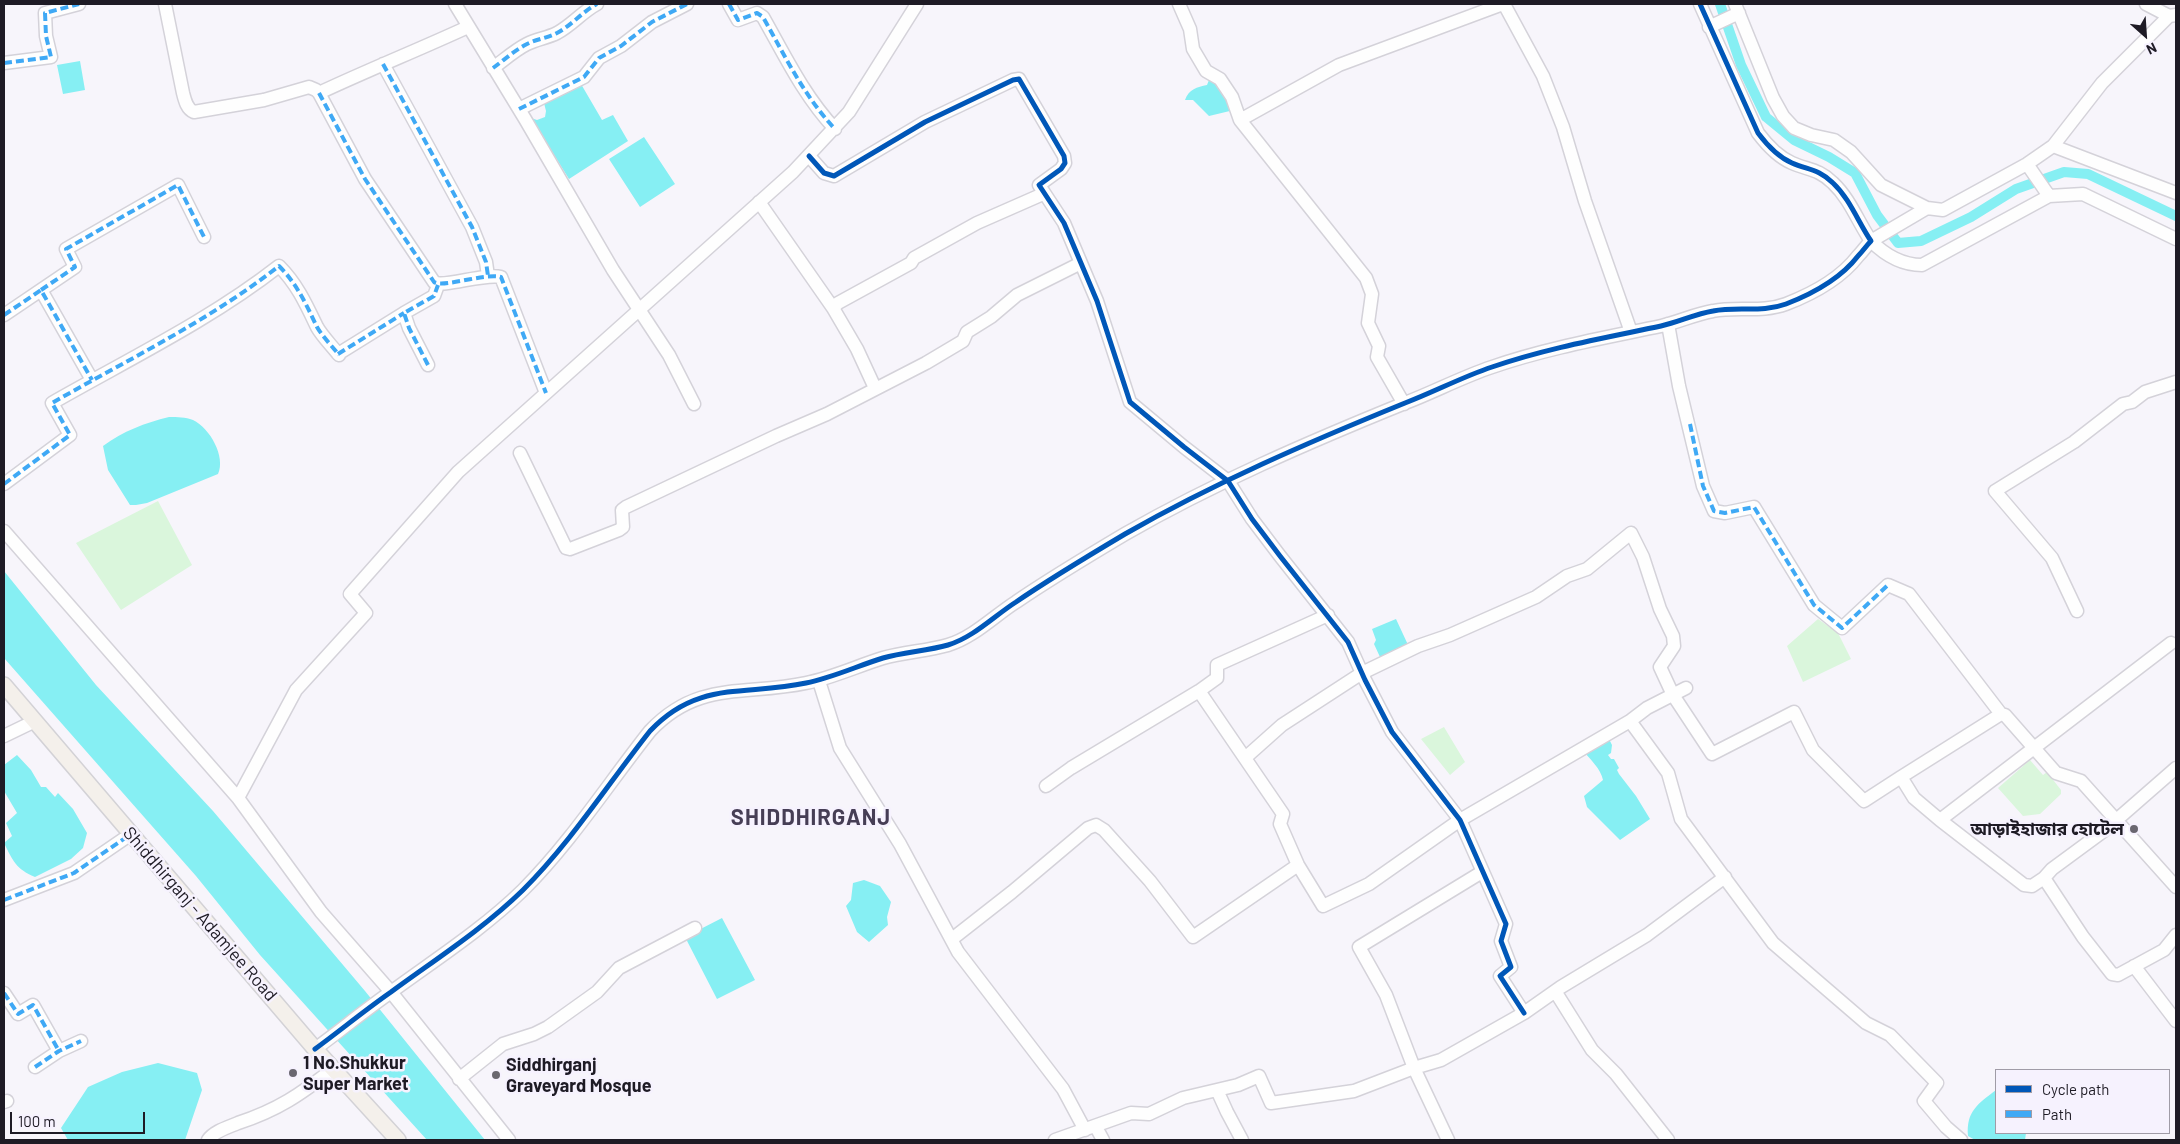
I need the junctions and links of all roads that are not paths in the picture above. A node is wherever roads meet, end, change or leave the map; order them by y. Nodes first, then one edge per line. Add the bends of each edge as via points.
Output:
1 (79, 4) edge
2 (165, 4) edge
3 (455, 4) edge
4 (597, 4) edge
5 (687, 4) edge
6 (729, 4) edge
7 (917, 4) edge
8 (1179, 4) edge
9 (1504, 4) edge
10 (1700, 4) edge
11 (2146, 4) edge
12 (1736, 11) edge
13 (2172, 16) edge
14 (1712, 26) junction
15 (468, 27) junction
16 (4, 64) edge
17 (383, 64) junction
18 (493, 68) junction
19 (319, 93) junction
20 (519, 110) junction
21 (1240, 120) junction
22 (835, 129) junction
23 (2053, 146) junction
24 (809, 156) junction
25 (2029, 166) junction
26 (2047, 193) junction
27 (2176, 193) edge
28 (1043, 194) junction
29 (759, 202) junction
30 (1923, 210) junction
31 (204, 237) dead end
32 (1873, 239) junction
33 (2176, 239) edge
34 (1080, 264) junction
35 (488, 276) junction
36 (438, 285) junction
37 (41, 290) junction
38 (833, 308) junction
39 (639, 310) junction
40 (404, 313) junction
41 (4, 315) edge
42 (1668, 324) junction
43 (1631, 332) junction
44 (428, 365) dead end
45 (92, 380) junction
46 (2176, 382) edge
47 (875, 388) junction
48 (546, 393) junction
49 (694, 404) dead end
50 (1404, 404) junction
51 (520, 453) dead end
52 (1228, 481) junction
53 (4, 484) edge
54 (4, 531) edge
55 (2077, 611) dead end
56 (1328, 615) junction
57 (2170, 643) dead end
58 (1362, 673) junction
59 (819, 681) junction
60 (4, 686) edge
61 (1686, 688) dead end
62 (1199, 691) junction
63 (1672, 694) junction
64 (2001, 714) junction
65 (35, 721) junction
66 (1630, 721) junction
67 (4, 736) edge
68 (2035, 748) junction
69 (1245, 758) junction
70 (2176, 768) edge
71 (1901, 777) junction
72 (1046, 786) dead end
73 (238, 798) junction
74 (1460, 820) junction
75 (1940, 820) junction
76 (2115, 821) junction
77 (131, 834) junction
78 (1298, 865) junction
79 (1482, 872) junction
80 (1725, 877) junction
81 (2044, 878) junction
82 (2176, 887) edge
83 (4, 900) edge
84 (695, 928) dead end
85 (2176, 935) edge
86 (952, 939) junction
87 (2134, 966) junction
88 (1555, 991) junction
89 (391, 992) junction
90 (4, 993) edge
91 (1524, 1013) junction
92 (2176, 1021) edge
93 (81, 1041) dead end
94 (316, 1049) junction
95 (60, 1051) junction
96 (35, 1067) dead end
97 (1414, 1068) junction
98 (334, 1069) junction
99 (459, 1079) junction
100 (1218, 1090) junction
101 (1091, 1128) junction
102 (208, 1140) edge
103 (398, 1140) edge
104 (509, 1140) edge
105 (1055, 1140) edge
106 (1103, 1140) edge
107 (1242, 1140) edge
108 (1448, 1140) edge
109 (1668, 1140) edge
110 (1961, 1140) edge

1 - 16 street via 45,13 51,57
2 - 19 street via 183,93 190,110 202,112 309,87
3 - 15 street
4 - 18 street via 567,27 516,50
5 - 20 street via 652,22 599,58 584,77
6 - 22 street via 738,20 757,13 763,17 798,81
7 - 22 street
8 - 21 street via 1190,29 1193,49 1206,71 1220,78
9 - 21 street via 1339,65
9 - 43 street via 1543,76 1563,127 1584,201
10 - 14 street
11 - 13 street
12 - 14 street
12 - 30 street via 1773,98 1794,128 1834,140 1881,185
13 - 23 street via 2102,83
14 - 32 street via 1752,122 1767,146 1792,163 1818,171 1833,182
15 - 17 street
15 - 18 street
17 - 19 street
17 - 35 street via 472,227
18 - 20 street
19 - 36 street via 365,179
20 - 39 street
21 - 50 street via 1366,278 1372,294 1368,323 1379,346 1378,357
22 - 24 street
23 - 25 street
23 - 27 street
24 - 28 street via 824,173 834,176 925,122 1019,79 1064,156 1065,163 1061,169 1039,185
24 - 29 street
25 - 26 street
25 - 30 street via 1943,210
26 - 32 street via 1922,265 1908,265 1880,250
26 - 33 street via 2083,194
28 - 34 street via 1064,223
28 - 38 street via 976,223
29 - 38 street
29 - 39 street
30 - 32 street
31 - 37 street via 178,185 66,249 75,267
32 - 42 street via 1835,278 1783,305 1712,311
34 - 47 street via 1017,295 967,332 963,341
34 - 52 street via 1097,301 1130,402
35 - 36 street
35 - 48 street via 501,277 505,284
36 - 40 street via 434,296
37 - 41 street
37 - 45 street
38 - 47 street
39 - 48 street
39 - 49 street via 669,355
40 - 44 street
40 - 45 street via 339,354 318,329 292,279 279,266 210,314
42 - 43 street
42 - 64 street via 1679,386 1704,486 1714,511 1725,513 1754,507 1814,605 1842,628 1888,586 1909,594
43 - 50 street via 1538,352 1488,368
45 - 53 street via 52,403 70,436
46 - 55 street via 2145,392 2132,402 2123,404 2074,442 1995,491 2052,558
47 - 51 street via 827,414 626,507 622,510 623,527 570,550 566,548
48 - 73 street via 458,472 350,594 366,614 296,690
50 - 52 street
52 - 56 street via 1252,519
52 - 59 street via 1084,558 962,639 878,660
54 - 73 street
56 - 58 street via 1348,642
56 - 62 street via 1217,665 1217,678
57 - 68 street
58 - 63 street via 1536,597 1567,576 1587,570 1631,533 1643,557 1660,609 1674,636 1674,646 1660,667
58 - 69 street via 1282,725
58 - 74 street via 1392,732
59 - 86 street via 840,748 900,844
59 - 89 street via 790,687 719,692 694,699 664,716 616,774 572,836 522,890 496,914
60 - 65 main road, Shiddhirganj - Adamjee Road
61 - 63 street
62 - 69 street
62 - 72 street
63 - 66 street
63 - 71 street via 1712,754 1794,712 1813,750 1864,801
64 - 68 street
64 - 71 street
65 - 67 street
65 - 77 main road, Shiddhirganj - Adamjee Road
66 - 74 street
66 - 80 street via 1668,773 1682,819
68 - 75 street
68 - 76 street via 2056,774 2081,781
69 - 78 street via 1283,814 1280,824
70 - 76 street
71 - 75 street via 1914,798
73 - 89 street via 321,912
74 - 78 street via 1369,884 1323,906
74 - 79 street
75 - 81 street via 2024,885 2032,886
76 - 81 street
76 - 82 street
77 - 83 street via 74,873
77 - 94 main road, Shiddhirganj - Adamjee Road
78 - 86 street via 1193,937 1150,881 1096,825 1088,828
79 - 91 street via 1506,924 1501,941 1511,967 1500,976
79 - 97 street via 1359,948 1386,995
80 - 88 street via 1647,935
80 - 110 street via 1773,943 1866,1023 1890,1035 1937,1082 1924,1101
81 - 87 street via 2112,974 2118,975
84 - 99 street via 620,968 597,992 556,1022 534,1034 503,1044
85 - 87 street via 2164,950
86 - 101 street via 958,952
87 - 92 street
88 - 91 street
88 - 109 street via 1592,1050 1616,1074
89 - 94 street
89 - 99 street
90 - 95 street via 18,1014 33,1005
91 - 97 street via 1440,1060
93 - 95 street
94 - 98 main road, Shiddhirganj - Adamjee Road
95 - 96 street
97 - 100 street via 1354,1092 1272,1103 1260,1076
97 - 108 street
98 - 102 street via 286,1103 229,1126
98 - 103 main road, Shiddhirganj - Adamjee Road
99 - 104 street
100 - 101 street via 1183,1098 1149,1114 1131,1113
100 - 107 street
101 - 105 street
101 - 106 street

